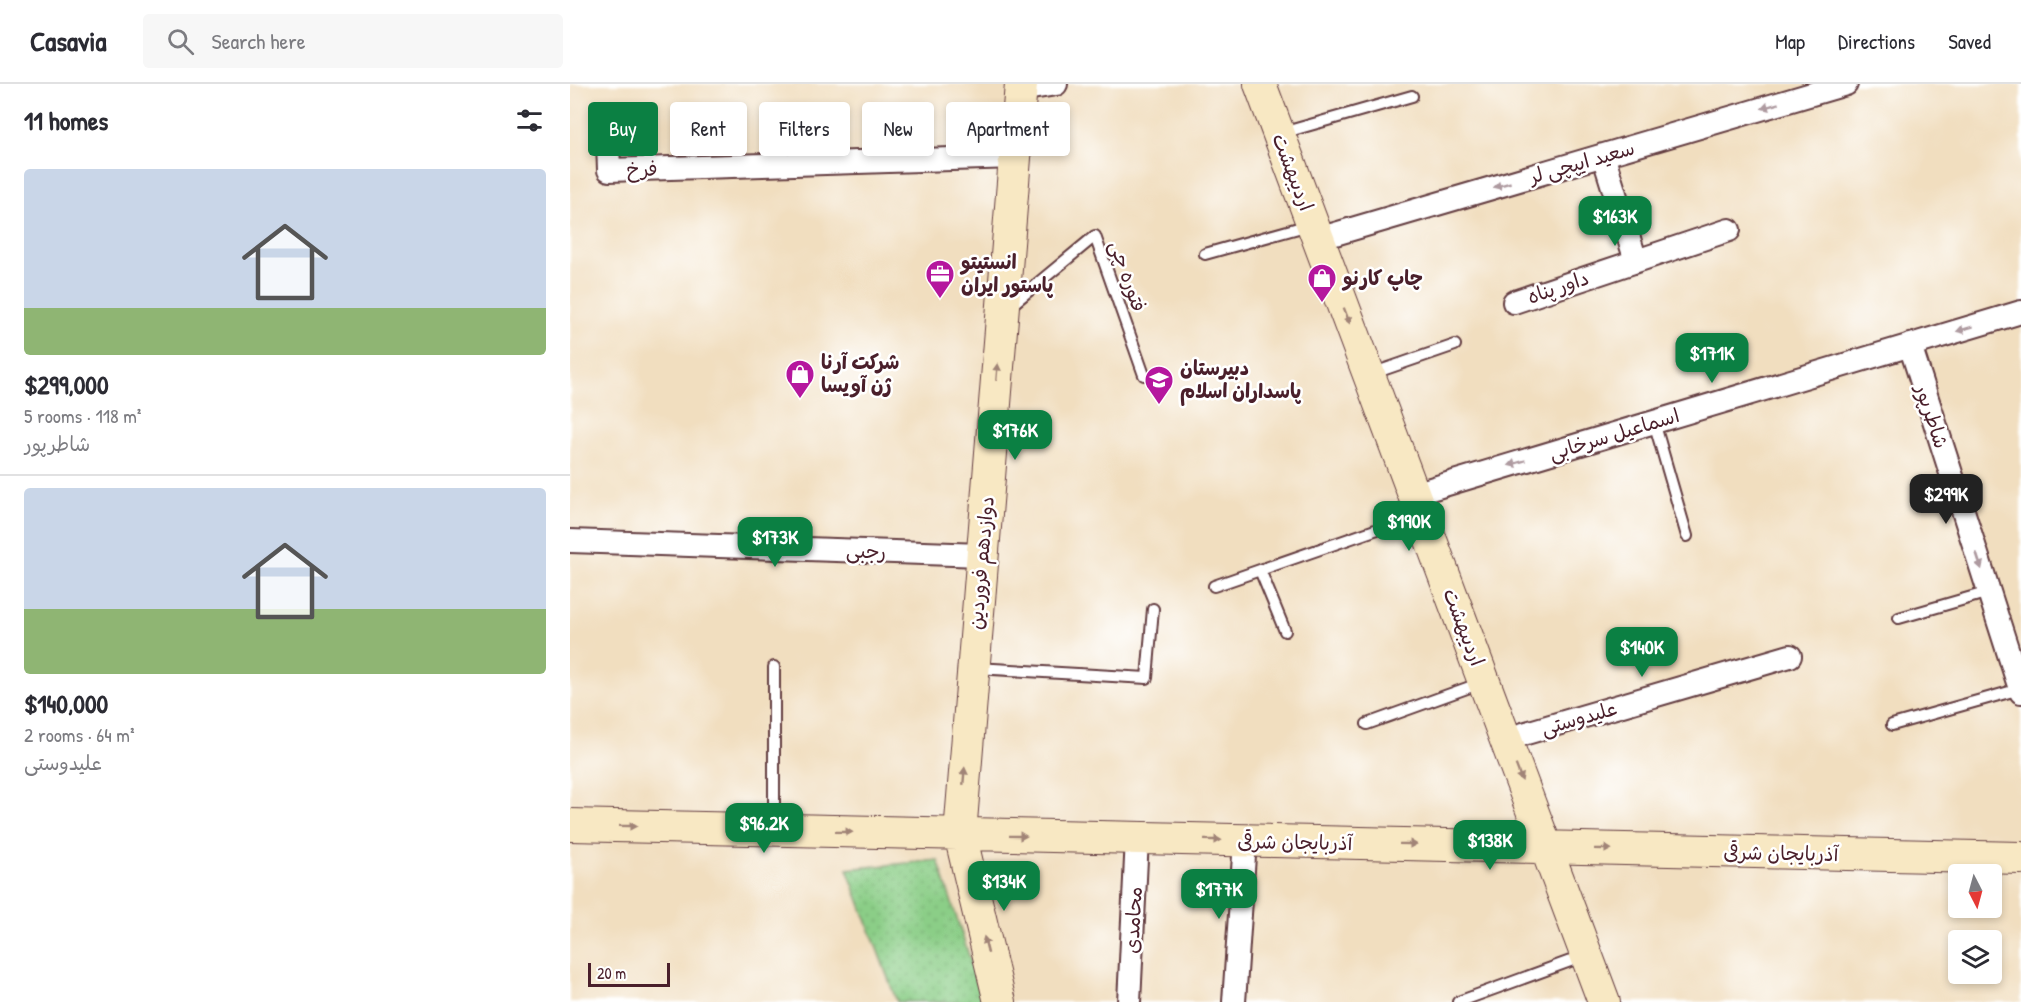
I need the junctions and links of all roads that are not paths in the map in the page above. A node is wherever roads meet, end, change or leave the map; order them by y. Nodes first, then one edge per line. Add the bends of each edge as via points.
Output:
1 (1056, 84) edge
2 (1260, 84) edge
3 (1846, 84) edge
4 (1020, 87) edge
5 (1412, 96) dead end
6 (1279, 134) junction
7 (1603, 155) junction
8 (608, 156) edge
9 (1014, 157) junction
10 (1729, 230) dead end
11 (1315, 232) junction
12 (1205, 254) dead end
13 (1636, 261) junction
14 (1515, 302) dead end
15 (2021, 312) edge
16 (1002, 313) junction
17 (1455, 345) dead end
18 (1910, 345) junction
19 (1144, 375) dead end
20 (1369, 375) junction
21 (1654, 422) junction
22 (1418, 504) junction
23 (1687, 536) dead end
24 (570, 542) edge
25 (982, 555) junction
26 (1260, 570) junction
27 (1214, 586) dead end
28 (1989, 592) junction
29 (1153, 609) dead end
30 (1899, 618) dead end
31 (1285, 631) dead end
32 (1790, 656) dead end
33 (774, 667) dead end
34 (973, 668) junction
35 (1485, 682) junction
36 (2020, 690) edge
37 (1367, 724) dead end
38 (1892, 725) dead end
39 (1506, 739) junction
40 (570, 825) edge
41 (774, 830) junction
42 (960, 834) junction
43 (1137, 838) junction
44 (1245, 841) junction
45 (1547, 848) junction
46 (2021, 858) edge
47 (1587, 955) junction
48 (1000, 1002) edge
49 (1129, 1002) edge
50 (1234, 1002) edge
51 (1458, 1002) edge
52 (1604, 1002) edge

1 - 4 street
2 - 6 main road, اردیبهشت
3 -> 7 street, سعید ایپچی لر
4 - 9 main road, دوازدهم فروردین
5 - 6 lane
6 - 11 main road, اردیبهشت
7 -> 11 street, سعید ایپچی لر
7 - 13 street
8 - 9 street, فرخ via 609,170
9 - 16 main road, دوازدهم فروردین
10 - 13 street, داور پناه
11 - 12 lane
11 -> 20 main road, اردیبهشت
13 - 14 street, داور پناه
15 -> 18 street, اسماعیل سرخابی
16 - 19 lane, فتوره چی via 1095,236
25 -> 16 main road, دوازدهم فروردین
17 - 20 lane
18 - 21 street, اسماعیل سرخابی
18 -> 28 street, شاطرپور
20 - 22 main road, اردیبهشت
21 -> 22 street, اسماعیل سرخابی
21 - 23 lane
22 - 26 lane
22 - 35 main road, اردیبهشت
24 - 25 street, رجبی
25 - 34 main road, دوازدهم فروردین
26 - 27 lane
26 - 31 lane
28 - 30 lane
28 - 36 street, شاطرپور
29 - 34 lane via 1147,678
32 - 39 street, علیدوستی
33 - 41 lane
42 -> 34 main road, دوازدهم فروردین
35 - 37 lane
35 - 39 main road, اردیبهشت
36 - 38 lane
39 -> 45 main road, اردیبهشت
40 -> 41 main road, آذربایجان شرقی
41 -> 42 main road, آذربایجان شرقی
42 -> 43 main road, آذربایجان شرقی
48 -> 42 main road, دوازدهم فروردین
43 -> 44 main road, آذربایجان شرقی
43 - 49 street, محامدی
44 -> 45 main road, آذربایجان شرقی
44 - 50 street
45 -> 46 main road, آذربایجان شرقی
45 - 47 main road, اردیبهشت
47 - 51 lane
47 - 52 main road, اردیبهشت

